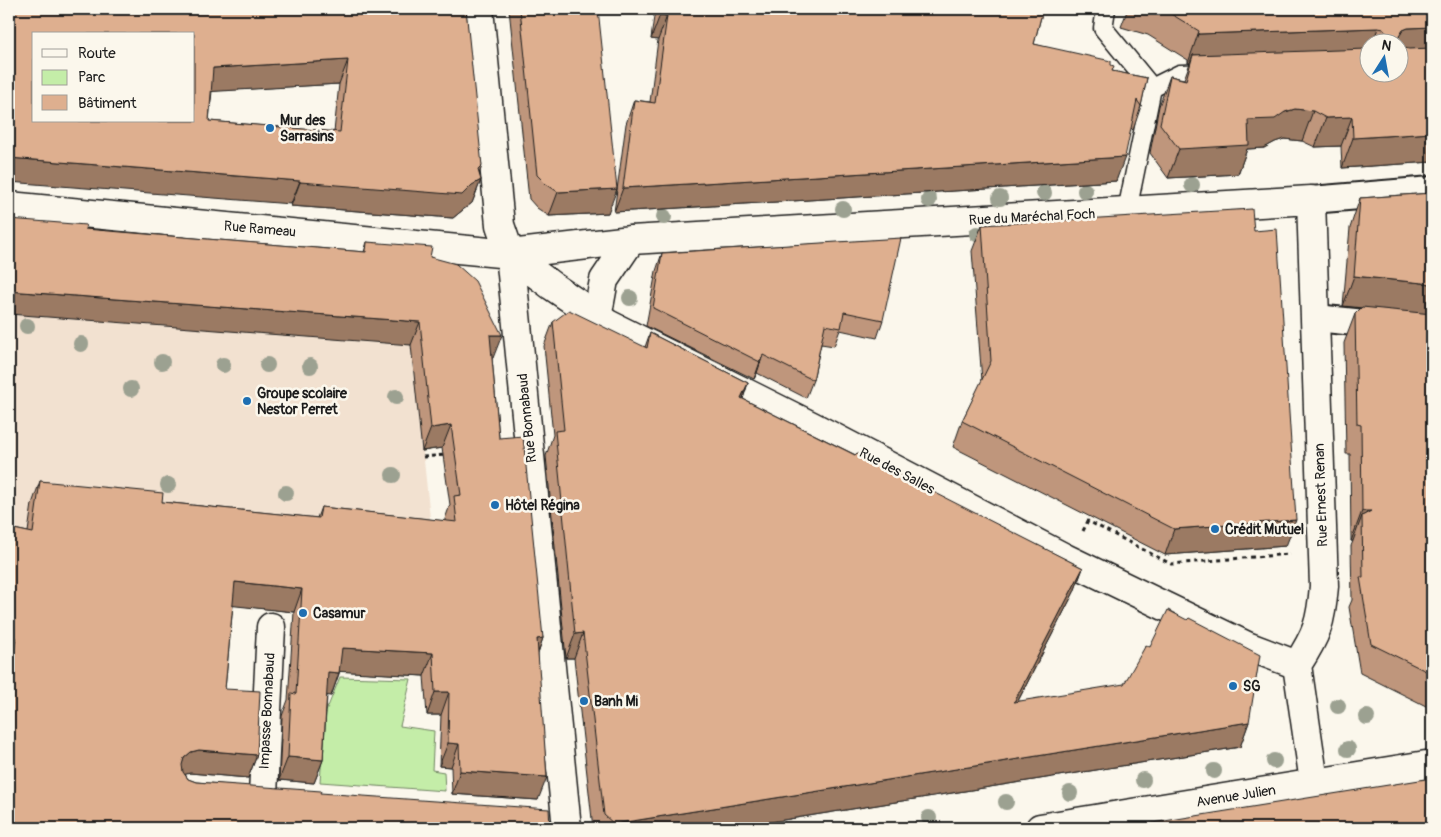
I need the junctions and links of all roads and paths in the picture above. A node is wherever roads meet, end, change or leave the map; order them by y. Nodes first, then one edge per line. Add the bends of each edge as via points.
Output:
1 (479, 9) edge
2 (1106, 9) edge
3 (1220, 73) edge
4 (1152, 88) junction
5 (1432, 190) edge
6 (1311, 200) junction
7 (9, 206) edge
8 (1127, 211) junction
9 (631, 240) junction
10 (510, 254) junction
11 (597, 318) junction
12 (1316, 318) junction
13 (1432, 330) edge
14 (450, 454) edge
15 (423, 457) dead end
16 (1085, 526) dead end
17 (1296, 554) dead end
18 (271, 627) dead end
19 (1297, 665) junction
20 (1432, 764) edge
21 (1314, 782) junction
22 (236, 792) edge
23 (559, 820) edge
24 (1040, 828) edge

1 - 10 street, Rue Bonnabaud via 500,225
2 - 4 lane via 1103,28
3 - 4 lane via 1180,74
4 - 8 lane
5 - 6 street, Rue du Maréchal Foch
6 - 8 street, Rue du Maréchal Foch
6 - 12 street, Rue Ernest Renan
7 - 10 street, Rue Rameau
8 - 9 street, Rue du Maréchal Foch
9 - 10 street, Rue du Maréchal Foch
9 - 11 street via 604,280
10 - 11 street, Rue des Salles
10 - 23 street, Rue Bonnabaud
11 - 19 street, Rue des Salles via 1065,558 1247,646
12 - 13 street
12 - 19 street, Rue Ernest Renan via 1324,586 1320,622 1313,641
14 - 15 path
16 - 17 path via 1088,521 1171,564
18 - 22 street, Impasse Bonnabaud via 273,795
19 - 21 street
20 - 21 street, Avenue Julien
21 - 24 street, Avenue Julien

